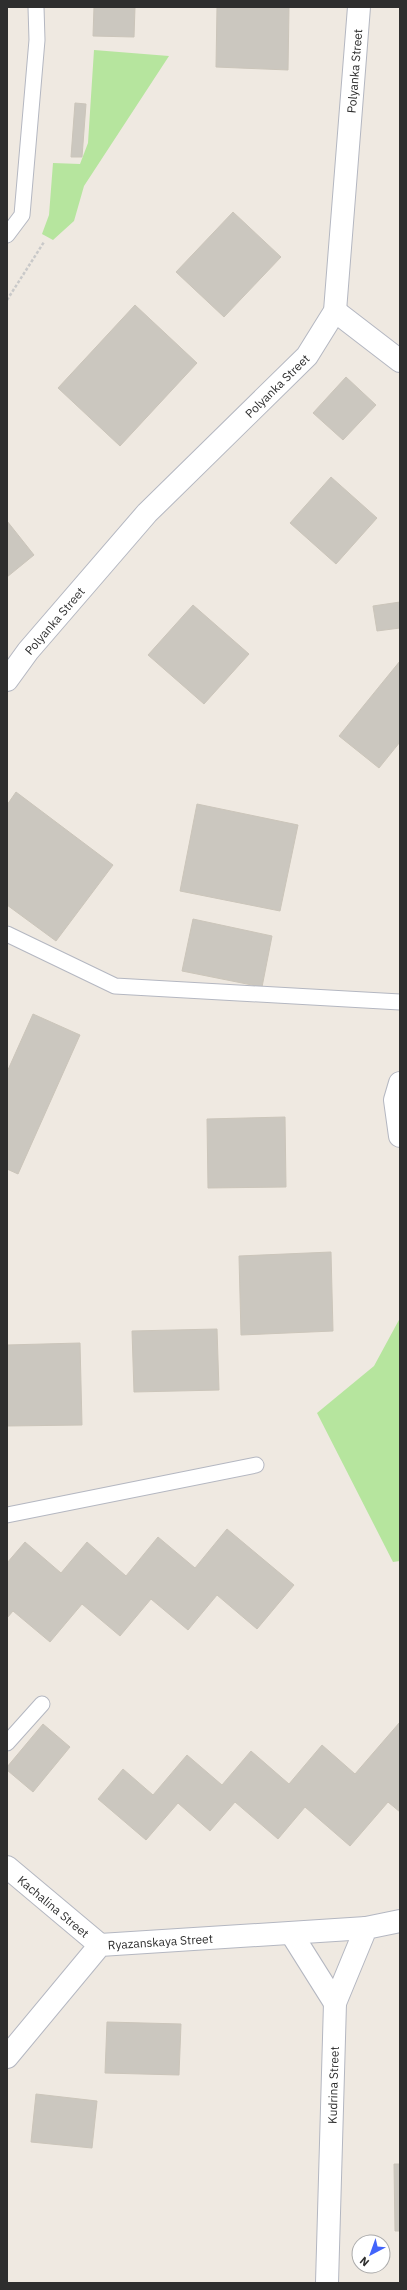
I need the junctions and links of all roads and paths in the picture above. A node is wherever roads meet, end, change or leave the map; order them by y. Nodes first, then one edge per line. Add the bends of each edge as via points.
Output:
1 (36, 7) edge
2 (359, 7) edge
3 (7, 235) edge
4 (44, 242) dead end
5 (7, 300) edge
6 (335, 311) junction
7 (400, 361) edge
8 (7, 680) edge
9 (7, 934) edge
10 (400, 1002) edge
11 (400, 1083) edge
12 (400, 1136) edge
13 (256, 1465) dead end
14 (7, 1515) edge
15 (42, 1704) dead end
16 (7, 1743) edge
17 (7, 1867) edge
18 (400, 1921) edge
19 (366, 1928) junction
20 (291, 1933) junction
21 (100, 1944) junction
22 (335, 2003) junction
23 (7, 2057) edge
24 (327, 2283) edge

1 - 3 lane via 36,40 22,215
2 - 6 street, Polyanka Street
4 - 5 path
6 - 7 street
6 - 8 street, Polyanka Street via 308,356 147,513 28,651
9 - 10 lane via 115,986
11 - 12 street via 395,1100
13 - 14 lane
15 - 16 lane
17 - 21 street, Kachalina Street
18 - 19 street
19 - 20 street, Ryazanskaya Street
19 - 22 street, Kudrina Street
20 - 21 street, Ryazanskaya Street
20 - 22 street
21 - 23 street, Ryazanskaya Street
22 - 24 street, Kudrina Street

